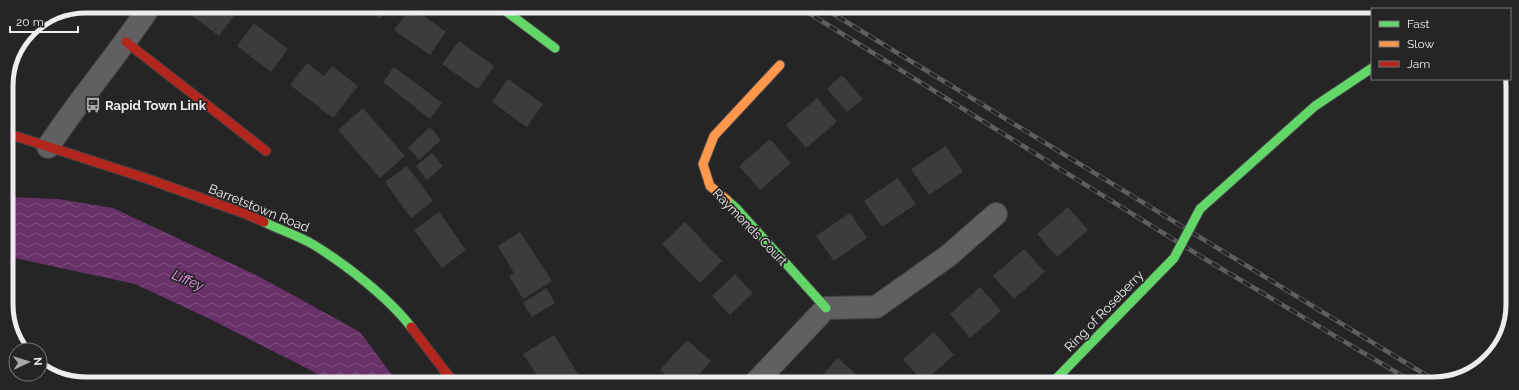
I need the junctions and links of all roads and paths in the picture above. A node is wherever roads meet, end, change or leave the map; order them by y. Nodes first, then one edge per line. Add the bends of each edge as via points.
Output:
1 (145, 13) edge
2 (508, 13) edge
3 (126, 42) junction
4 (555, 48) dead end
5 (780, 65) dead end
6 (1371, 69) edge
7 (13, 135) edge
8 (48, 147) junction
9 (266, 151) dead end
10 (996, 214) dead end
11 (826, 308) junction
12 (449, 377) edge
13 (761, 377) edge
14 (1058, 377) edge

1 - 3 street
2 - 4 street
3 - 8 street via 74,108
3 - 9 street
5 - 11 street, Raymonds Court via 714,136 703,164 710,186 736,208
6 - 14 street, Ring of Roseberry, bridge via 1315,106 1200,209 1174,258
7 - 8 street, Barretstown Road
8 - 12 street, Barretstown Road via 246,214 314,245 360,278 404,318
10 - 11 street via 948,256 876,307
11 - 13 street

